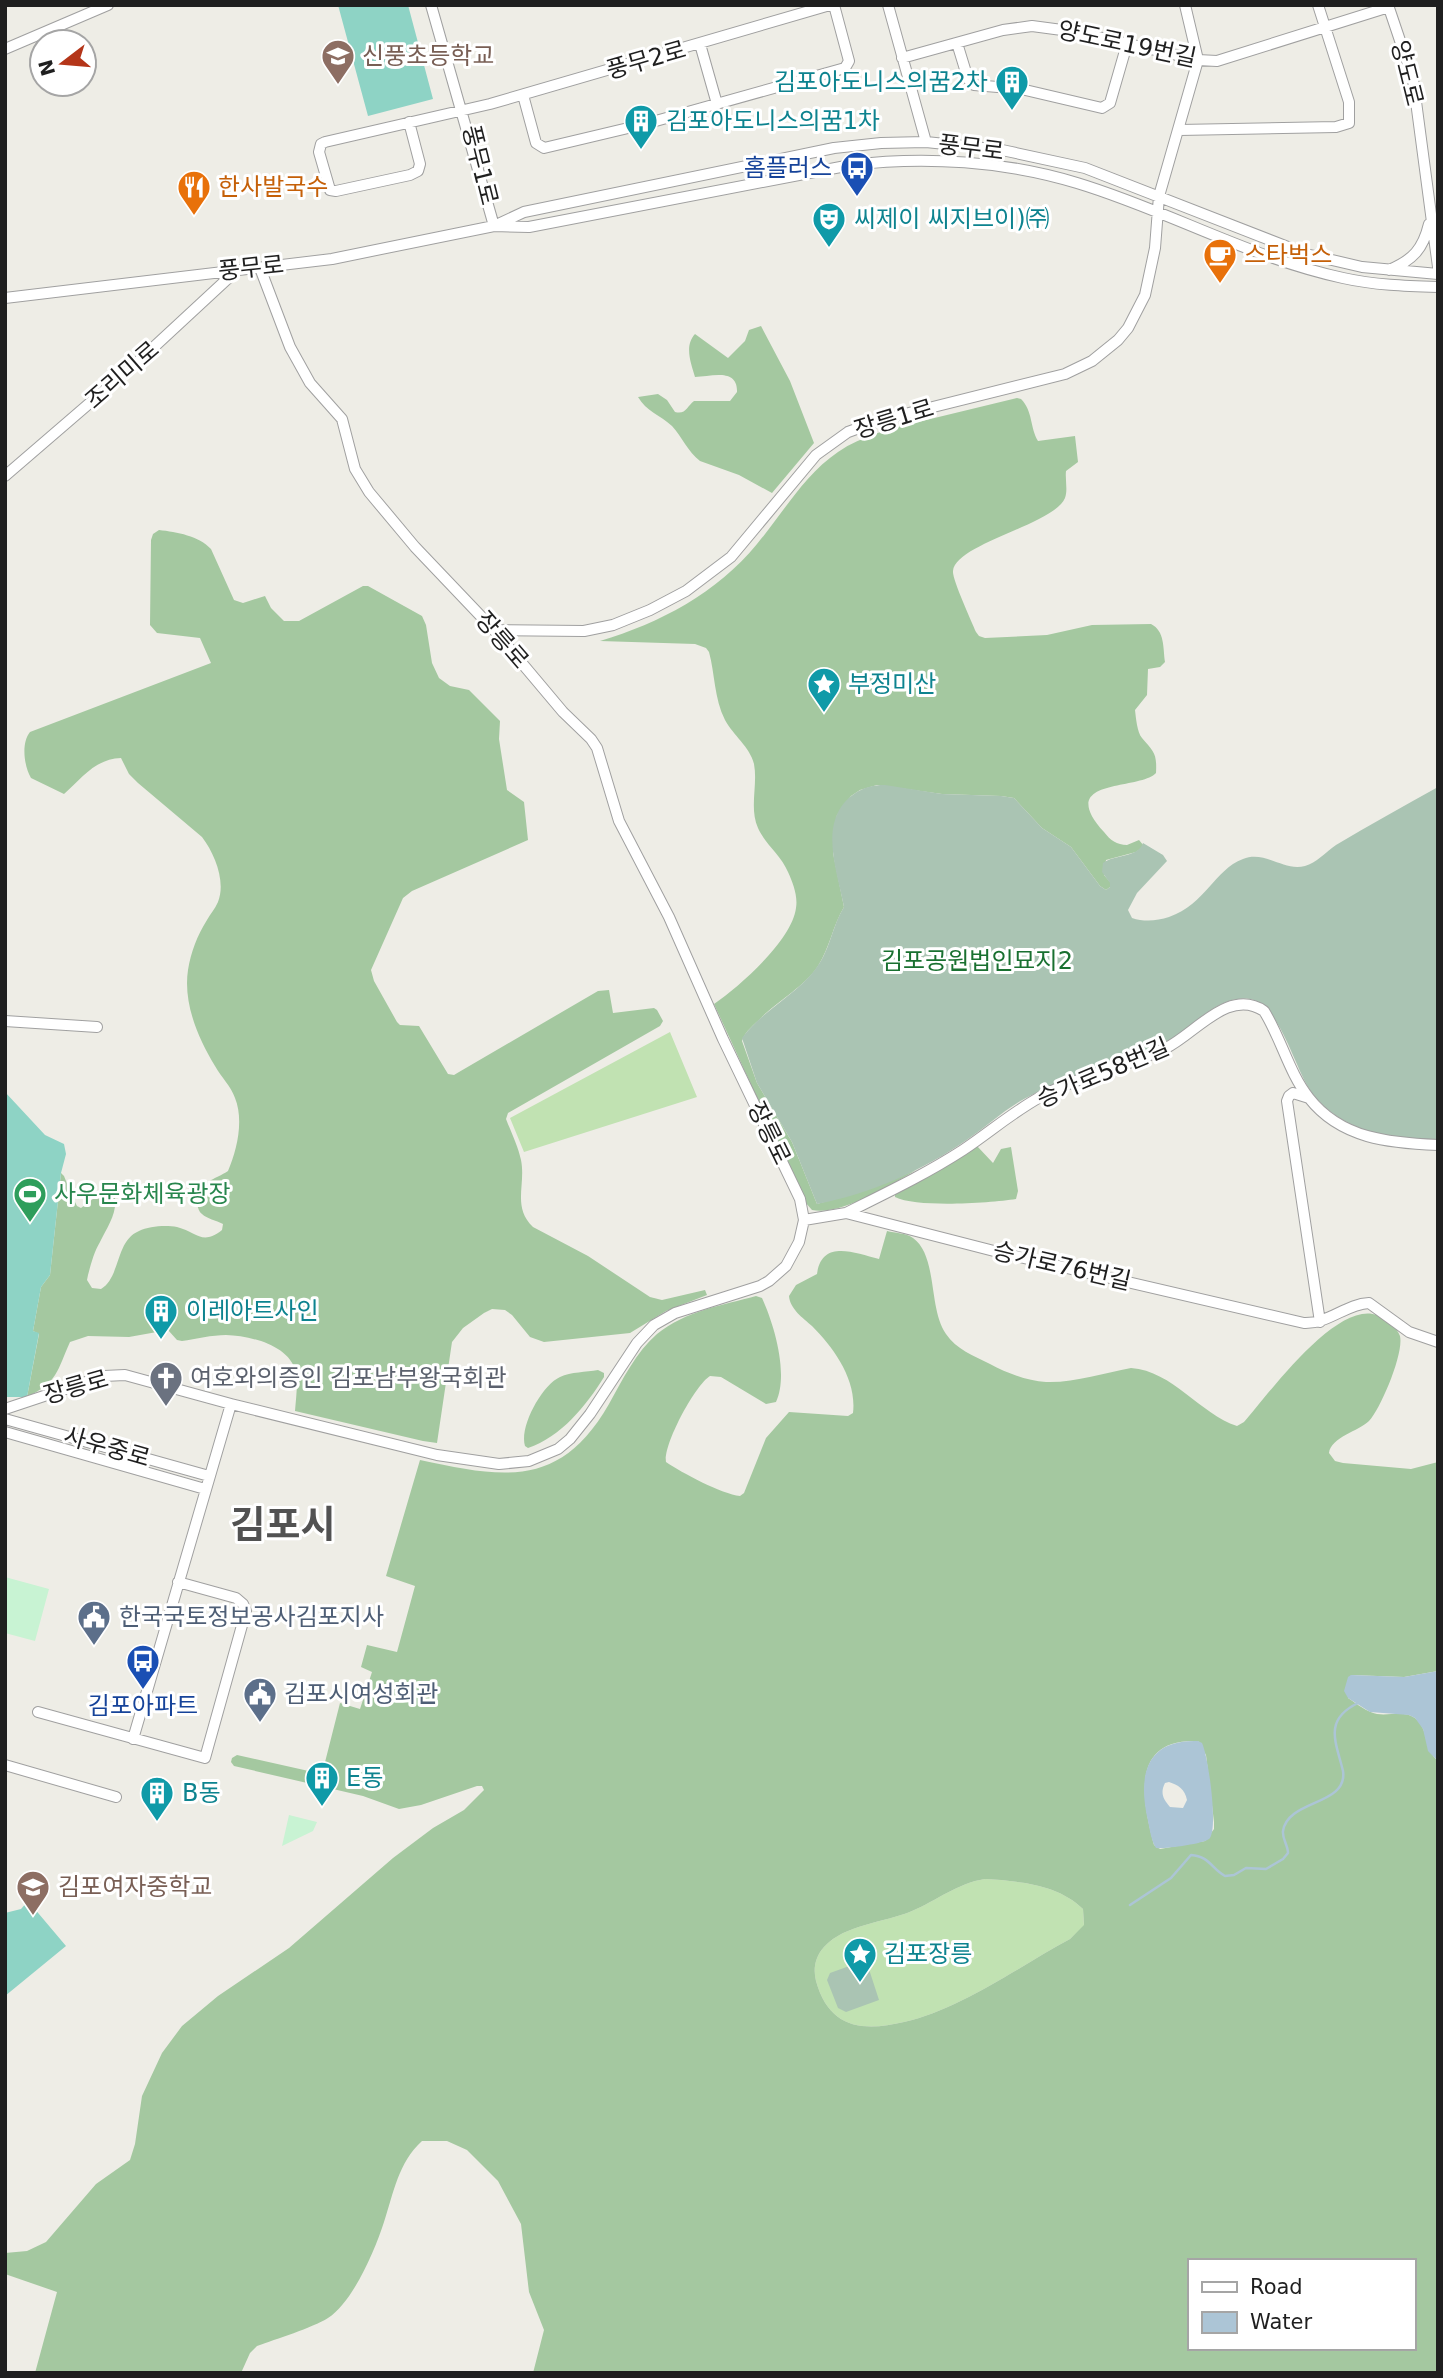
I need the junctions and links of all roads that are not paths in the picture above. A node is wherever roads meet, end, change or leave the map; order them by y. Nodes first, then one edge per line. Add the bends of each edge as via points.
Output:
1 (108, 5) edge
2 (433, 5) edge
3 (832, 5) edge
4 (888, 5) edge
5 (1185, 5) edge
6 (1318, 5) edge
7 (1390, 6) edge
8 (86, 10) edge
9 (1326, 28) junction
10 (957, 43) junction
11 (700, 44) junction
12 (1126, 44) junction
13 (5, 49) edge
14 (902, 58) junction
15 (1198, 60) junction
16 (523, 95) junction
17 (717, 104) junction
18 (463, 110) junction
19 (409, 122) junction
20 (1179, 130) junction
21 (926, 142) junction
22 (1159, 196) junction
23 (1158, 211) junction
24 (1430, 218) junction
25 (494, 226) junction
26 (1438, 233) edge
27 (1438, 267) edge
28 (260, 268) junction
29 (237, 270) junction
30 (1387, 271) junction
31 (1438, 274) edge
32 (1438, 287) edge
33 (5, 298) edge
34 (5, 476) edge
35 (494, 629) junction
36 (5, 1021) edge
37 (97, 1027) dead end
38 (1309, 1098) junction
39 (1438, 1145) edge
40 (846, 1213) junction
41 (804, 1220) junction
42 (1320, 1322) junction
43 (1438, 1342) edge
44 (231, 1404) junction
45 (5, 1409) edge
46 (5, 1419) edge
47 (5, 1432) edge
48 (209, 1476) junction
49 (205, 1489) junction
50 (178, 1583) junction
51 (38, 1712) dead end
52 (132, 1739) junction
53 (5, 1765) edge
54 (116, 1797) dead end

1 - 8 street
2 - 18 street, 풍무1로
3 - 11 street, 풍무2로
3 - 17 street via 847,67
4 - 14 street
5 - 15 street
6 - 9 street
7 - 9 street, 양도로19번길
7 - 24 street, 양도로 via 1413,79
7 - 26 street, 양도로 via 1419,79
8 - 13 street
9 - 15 street, 양도로19번길 via 1223,60
9 - 20 street via 1349,102 1346,125
10 - 12 street, 양도로19번길 via 1031,26
10 - 12 street via 974,85 1021,89 1102,108 1110,103
10 - 14 street, 양도로19번길
11 - 16 street, 풍무2로
11 - 17 street
12 - 15 street, 양도로19번길
14 - 21 street
15 - 20 street, 장릉1로
16 - 17 street via 540,148
16 - 18 street, 풍무2로
18 - 19 street, 풍무2로
18 - 25 street, 풍무1로
19 - 19 street, 풍무2로 via 321,144 330,190 418,172
20 - 22 street, 장릉1로
21 - 22 street, 풍무로 via 1002,150 1085,168
21 - 25 street, 풍무로 via 817,151 524,212
22 - 23 street, 장릉1로
22 - 30 street, 풍무로 via 1306,254
23 - 25 street, 풍무로 via 1041,174 969,163 889,161 820,170 529,227
23 - 32 street, 풍무로 via 1315,271 1366,282
23 - 35 street, 장릉1로 via 1145,295 1128,328 1092,360 1049,379 881,419 848,432 816,455 731,557 686,592 650,610 584,631
24 - 27 street, 양도로
24 - 30 street via 1415,255
25 - 28 street, 풍무로 via 361,254
28 - 29 street, 풍무로
28 - 35 street, 장릉로 via 302,370 342,419 362,482 415,547
29 - 33 street, 풍무로
29 - 34 street, 조리미로
30 - 31 street, 풍무로
35 - 41 street, 장릉로 via 601,754 619,821 792,1180
36 - 37 street
38 - 39 street, 승가로58번길 via 1361,1135 1385,1142
38 - 40 street, 승가로58번길 via 1264,1011 1237,1004 1168,1047 1041,1097 962,1150
38 - 42 street via 1293,1093 1287,1101
40 - 41 street, 승가로76번길
40 - 42 street, 승가로76번길 via 1294,1321
41 - 44 street, 장릉로 via 793,1255 778,1275 654,1325 570,1438 558,1449 529,1461 499,1464 459,1459
42 - 43 street, 승가로76번길 via 1369,1303 1409,1332
44 - 45 street, 장릉로 via 111,1374
44 - 48 street
46 - 48 street, 사우중로
47 - 49 street, 사우중로
48 - 49 street
49 - 50 street
50 - 52 street
50 - 52 street via 236,1598 246,1611 205,1758
51 - 52 street
53 - 54 street

